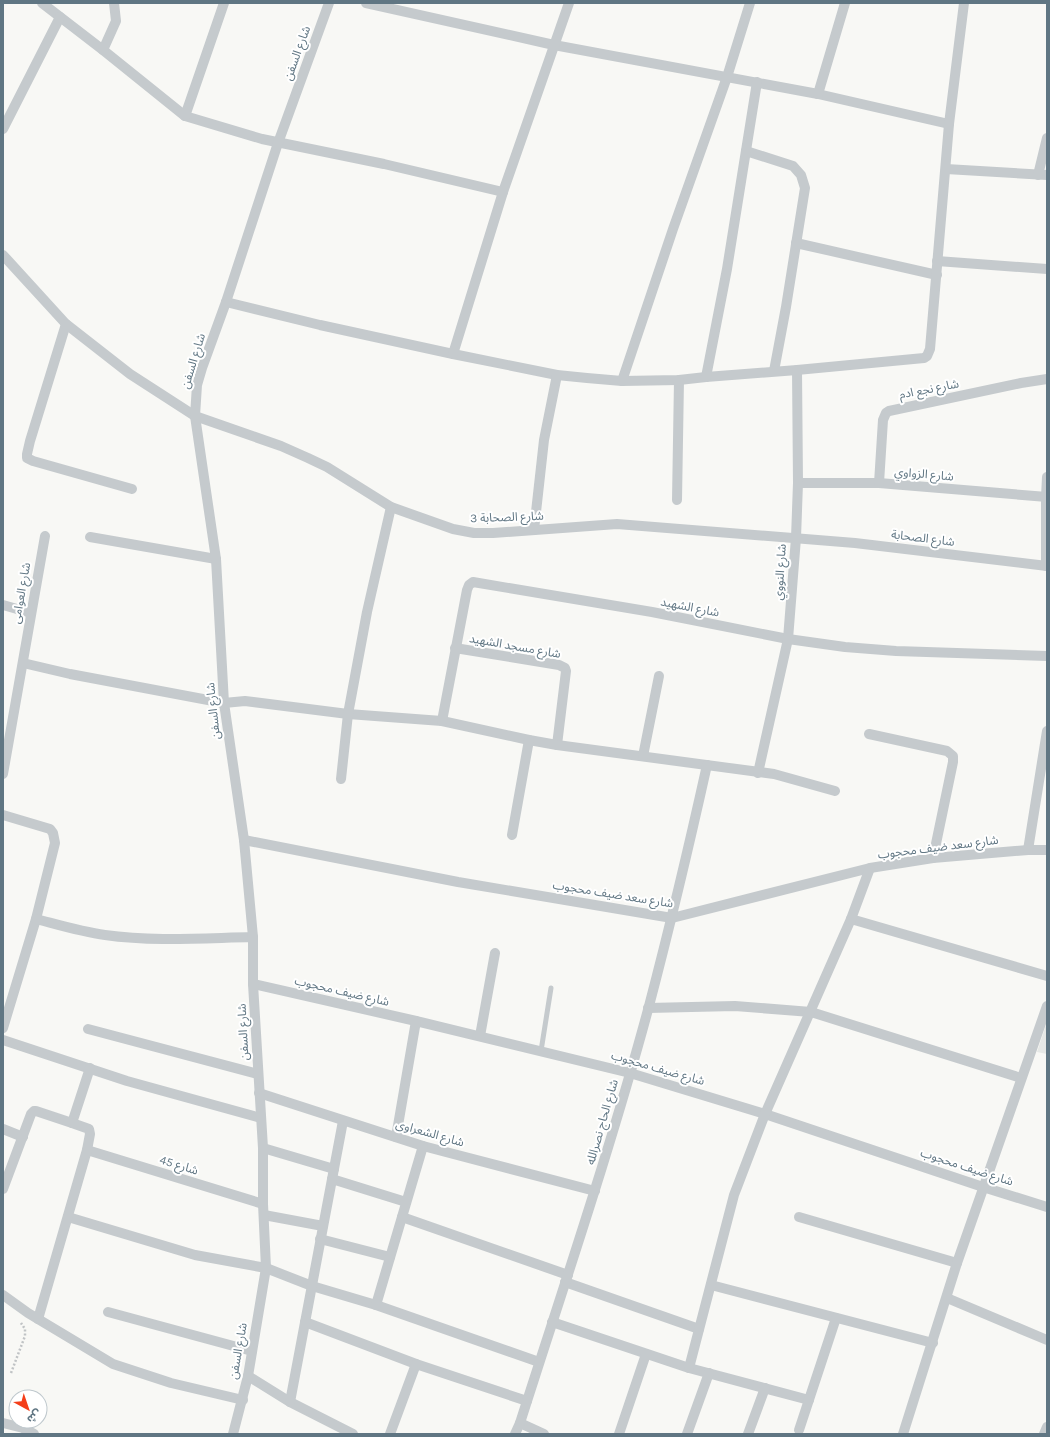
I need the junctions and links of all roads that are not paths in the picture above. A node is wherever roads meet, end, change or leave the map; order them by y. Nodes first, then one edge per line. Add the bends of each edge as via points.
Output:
1 (42, 3) edge
2 (114, 3) edge
3 (224, 3) edge
4 (329, 3) edge
5 (366, 3) edge
6 (569, 3) edge
7 (750, 3) edge
8 (845, 3) edge
9 (964, 3) edge
10 (60, 17) junction
11 (554, 45) junction
12 (103, 50) junction
13 (727, 77) junction
14 (757, 82) junction
15 (818, 94) junction
16 (185, 116) junction
17 (949, 124) junction
18 (3, 129) edge
19 (1047, 138) edge
20 (278, 143) junction
21 (746, 151) junction
22 (946, 169) junction
23 (1043, 175) edge
24 (504, 192) junction
25 (796, 243) junction
26 (3, 255) edge
27 (937, 261) junction
28 (1047, 269) edge
29 (937, 275) junction
30 (226, 302) junction
31 (66, 324) junction
32 (453, 354) junction
33 (797, 370) junction
34 (774, 371) junction
35 (557, 376) junction
36 (706, 376) junction
37 (1047, 379) edge
38 (679, 380) junction
39 (622, 381) junction
40 (195, 416) junction
41 (1047, 477) edge
42 (798, 483) junction
43 (879, 483) junction
44 (132, 489) dead end
45 (1046, 497) edge
46 (677, 500) dead end
47 (392, 507) junction
48 (534, 530) junction
49 (45, 536) dead end
50 (90, 537) dead end
51 (796, 538) junction
52 (216, 559) junction
53 (1047, 566) edge
54 (3, 605) edge
55 (31, 612) junction
56 (788, 639) junction
57 (455, 648) junction
58 (1047, 656) edge
59 (23, 662) junction
60 (659, 676) dead end
61 (224, 703) junction
62 (348, 714) junction
63 (442, 721) junction
64 (1047, 731) edge
65 (868, 734) dead end
66 (529, 740) junction
67 (557, 745) junction
68 (643, 756) junction
69 (707, 765) junction
70 (758, 772) junction
71 (3, 774) edge
72 (341, 779) dead end
73 (834, 791) dead end
74 (3, 815) edge
75 (512, 835) dead end
76 (244, 840) junction
77 (1028, 850) junction
78 (1047, 850) edge
79 (933, 858) junction
80 (870, 868) junction
81 (672, 918) junction
82 (36, 919) junction
83 (851, 919) junction
84 (253, 937) junction
85 (494, 953) dead end
86 (1047, 976) edge
87 (253, 984) junction
88 (551, 988) dead end
89 (1047, 1006) edge
90 (648, 1008) junction
91 (811, 1012) junction
92 (416, 1020) junction
93 (3, 1028) edge
94 (88, 1029) dead end
95 (480, 1036) junction
96 (3, 1040) edge
97 (541, 1051) junction
98 (90, 1068) junction
99 (630, 1073) junction
100 (258, 1074) junction
101 (1021, 1078) junction
102 (259, 1093) junction
103 (765, 1114) junction
104 (261, 1118) junction
105 (343, 1120) junction
106 (72, 1123) junction
107 (3, 1129) edge
108 (23, 1136) junction
109 (396, 1137) junction
110 (423, 1146) junction
111 (263, 1148) junction
112 (88, 1150) junction
113 (333, 1174) junction
114 (983, 1187) junction
115 (3, 1189) edge
116 (595, 1192) junction
117 (406, 1202) junction
118 (263, 1204) junction
119 (1047, 1207) edge
120 (264, 1215) junction
121 (68, 1217) junction
122 (402, 1217) junction
123 (799, 1217) dead end
124 (323, 1226) junction
125 (320, 1239) junction
126 (390, 1257) junction
127 (957, 1263) junction
128 (266, 1268) junction
129 (566, 1279) junction
130 (711, 1284) junction
131 (312, 1286) junction
132 (3, 1295) edge
133 (947, 1298) junction
134 (376, 1305) junction
135 (108, 1312) dead end
136 (836, 1318) junction
137 (38, 1319) junction
138 (305, 1322) junction
139 (552, 1322) junction
140 (699, 1329) junction
141 (1047, 1340) edge
142 (933, 1343) junction
143 (252, 1351) junction
144 (646, 1354) junction
145 (539, 1362) junction
146 (416, 1364) junction
147 (689, 1368) junction
148 (709, 1373) junction
149 (248, 1376) junction
150 (764, 1388) junction
151 (243, 1400) junction
152 (809, 1400) junction
153 (527, 1401) junction
154 (290, 1402) junction
155 (3, 1423) edge
156 (520, 1423) junction
157 (1047, 1427) edge
158 (799, 1430) dead end
159 (22, 1431) edge
160 (34, 1434) edge
161 (233, 1434) edge
162 (354, 1434) edge
163 (390, 1434) edge
164 (515, 1434) edge
165 (544, 1434) edge
166 (619, 1434) edge
167 (687, 1434) edge
168 (748, 1434) edge
169 (903, 1434) edge
170 (1044, 1434) edge

1 - 10 street
2 - 12 street via 116,22
3 - 16 street
4 - 20 street, شارع السفن
5 - 11 street
6 - 11 street
7 - 13 street
8 - 15 street
9 - 17 street
10 - 12 street
10 - 18 street
11 - 13 street
11 - 24 street
12 - 16 street
13 - 14 street
13 - 39 street
14 - 15 street
14 - 21 street
15 - 17 street
16 - 20 street
17 - 22 street
19 - 23 street
20 - 24 street
20 - 30 street, شارع السفن
21 - 25 street via 793,166 801,175 805,188
21 - 36 street
22 - 23 street
22 - 27 street
24 - 32 street
25 - 29 street
25 - 34 street
26 - 31 street, شارع الصحابة 3
27 - 28 street
27 - 29 street
29 - 33 street via 930,349 927,356 919,360
30 - 32 street
30 - 40 street, شارع السفن via 197,385
31 - 40 street, شارع الصحابة 3 via 130,374
31 - 44 street via 30,441 28,458
32 - 35 street
33 - 34 street
33 - 42 street, شارع النووي
34 - 36 street
35 - 39 street
35 - 48 street via 544,440
36 - 38 street
37 - 43 street, شارع نجع ادم via 889,411 883,420
38 - 39 street
38 - 46 street
40 - 47 street, شارع الصحابة 3 via 295,452 327,467
40 - 52 street, شارع السفن
41 - 45 street
42 - 43 street, شارع الزواوي
42 - 51 street, شارع النووي
43 - 45 street, شارع الزواوي
45 - 53 street
47 - 48 street, شارع الصحابة 3 via 453,529 474,533
47 - 62 street via 367,612
48 - 51 street, شارع الصحابة 3 via 617,524
49 - 55 street, شارع العوامى
50 - 52 street
51 - 53 street, شارع الصحابة
51 - 56 street, شارع النووي
52 - 61 street, شارع السفن
54 - 55 street
55 - 59 street, شارع العوامى
56 - 57 street, شارع الشهيد via 652,612 473,582 467,590
56 - 58 street, شارع الشهيد via 896,651
56 - 70 street, شارع النووي
57 - 63 street, شارع الشهيد
57 - 67 street, شارع مسجد الشهيد via 565,668
59 - 61 street via 78,676
59 - 71 street, شارع العوامى
60 - 68 street
61 - 62 street via 245,701
61 - 76 street, شارع السفن
62 - 63 street
62 - 72 street
63 - 66 street
64 - 77 street
65 - 79 street via 947,751 953,756
66 - 67 street
66 - 75 street
67 - 68 street
68 - 69 street
69 - 70 street
69 - 81 street, شارع الحاج نصرالله
70 - 73 street
74 - 82 street via 50,829 55,838
76 - 81 street, شارع سعد ضيف محجوب via 458,882
76 - 84 street, شارع السفن
77 - 78 street, شارع سعد ضيف محجوب
77 - 79 street, شارع سعد ضيف محجوب
79 - 80 street, شارع سعد ضيف محجوب
80 - 81 street, شارع سعد ضيف محجوب
80 - 83 street
81 - 90 street, شارع الحاج نصرالله
82 - 84 street via 106,936 174,940
82 - 93 street
83 - 86 street
83 - 91 street
84 - 87 street, شارع السفن
85 - 95 street
87 - 92 street, شارع ضيف محجوب
87 - 100 street, شارع السفن
88 - 97 lane
89 - 101 street
90 - 91 street via 734,1006
90 - 99 street, شارع الحاج نصرالله
91 - 101 street
91 - 103 street
92 - 95 street, شارع ضيف محجوب
92 - 109 street
94 - 100 street
95 - 97 street, شارع ضيف محجوب
96 - 98 street
97 - 99 street, شارع ضيف محجوب
98 - 104 street via 127,1081
98 - 106 street
99 - 103 street, شارع ضيف محجوب
99 - 116 street, شارع الحاج نصرالله
100 - 102 street, شارع السفن
101 - 114 street
102 - 104 street, شارع السفن
102 - 105 street, شارع الشعراوى
103 - 114 street, شارع ضيف محجوب
103 - 130 street via 734,1195
104 - 111 street, شارع السفن
105 - 109 street, شارع الشعراوى
105 - 113 street
106 - 108 street via 34,1111
106 - 112 street via 89,1130
107 - 108 street
108 - 115 street
109 - 110 street, شارع الشعراوى
110 - 116 street, شارع الشعراوى
110 - 117 street
111 - 113 street
111 - 118 street, شارع السفن
112 - 118 street, شارع 45
112 - 121 street
113 - 117 street
113 - 124 street
114 - 119 street, شارع ضيف محجوب
114 - 127 street
116 - 129 street, شارع الحاج نصرالله
117 - 122 street
118 - 120 street, شارع السفن
120 - 124 street
120 - 128 street, شارع السفن
121 - 128 street via 195,1255
121 - 137 street
122 - 126 street
122 - 129 street
123 - 127 street
124 - 125 street
125 - 126 street
125 - 131 street
126 - 134 street
127 - 133 street
128 - 131 street
128 - 143 street, شارع السفن
129 - 139 street, شارع الحاج نصرالله
129 - 140 street
130 - 136 street
130 - 140 street
131 - 134 street
131 - 138 street
132 - 137 street
133 - 141 street
133 - 142 street
134 - 145 street
135 - 143 street
136 - 142 street
136 - 152 street
137 - 151 street via 113,1364 171,1383
138 - 146 street
138 - 154 street
139 - 144 street
139 - 145 street, شارع الحاج نصرالله
140 - 147 street
142 - 169 street
143 - 149 street, شارع السفن
144 - 147 street
144 - 166 street
145 - 153 street, شارع الحاج نصرالله
146 - 153 street
146 - 163 street
147 - 148 street
148 - 150 street
148 - 167 street
149 - 151 street, شارع السفن
149 - 154 street
150 - 152 street
150 - 168 street
151 - 161 street, شارع السفن
152 - 158 street
153 - 156 street, شارع الحاج نصرالله
154 - 162 street
155 - 159 street
156 - 164 street, شارع الحاج نصرالله
156 - 165 street
157 - 170 street
159 - 160 street

